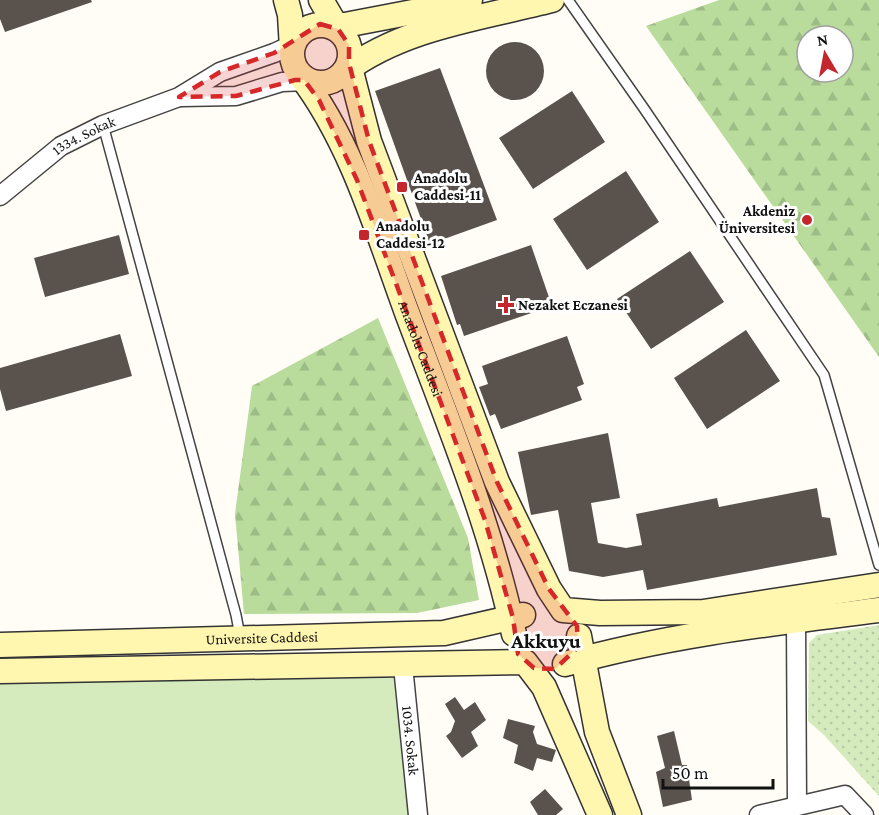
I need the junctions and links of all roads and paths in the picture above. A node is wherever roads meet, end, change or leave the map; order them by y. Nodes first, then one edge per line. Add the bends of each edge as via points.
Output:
1 (286, 0) edge
2 (321, 0) edge
3 (470, 0) edge
4 (552, 0) edge
5 (568, 0) edge
6 (334, 26) junction
7 (293, 43) junction
8 (348, 68) junction
9 (304, 79) junction
10 (179, 97) junction
11 (103, 125) junction
12 (0, 196) edge
13 (879, 565) edge
14 (879, 585) edge
15 (563, 610) junction
16 (879, 610) edge
17 (796, 620) junction
18 (516, 622) junction
19 (240, 639) junction
20 (0, 645) edge
21 (576, 653) junction
22 (525, 662) junction
23 (403, 666) junction
24 (0, 671) edge
25 (796, 806) junction
26 (418, 815) edge
27 (600, 815) edge
28 (629, 815) edge
29 (759, 815) edge
30 (864, 815) edge

1 - 7 street
2 - 6 street
3 - 6 street
4 - 8 street via 421,32 373,52
5 - 13 lane via 824,375
6 - 7 street via 310,26
6 - 8 street via 349,45
7 - 9 street via 291,58
7 - 10 street, 1334. Sokak via 220,72
8 - 9 street via 328,82
8 - 15 street, Anadolu Caddesi via 369,141 497,482
9 - 10 street, 1334. Sokak via 236,96
9 - 18 street, Anadolu Caddesi via 319,100 357,180 485,520
10 - 11 street, 1334. Sokak
11 - 12 street, 1334. Sokak via 61,146
11 - 19 lane
14 - 15 street via 703,612
15 - 18 street via 542,606
15 - 21 street via 577,626
16 - 17 street
17 - 21 street
17 - 25 street
18 - 19 street, Universite Caddesi via 444,633
18 - 22 street via 514,644
19 - 20 street, Universite Caddesi
21 - 22 street via 555,669 534,668
21 - 28 street via 597,732
22 - 23 street, Universite Caddesi
22 - 27 street via 544,687
23 - 24 street, Universite Caddesi
23 - 26 street, 1034. Sokak
25 - 29 street
25 - 30 street via 845,795

